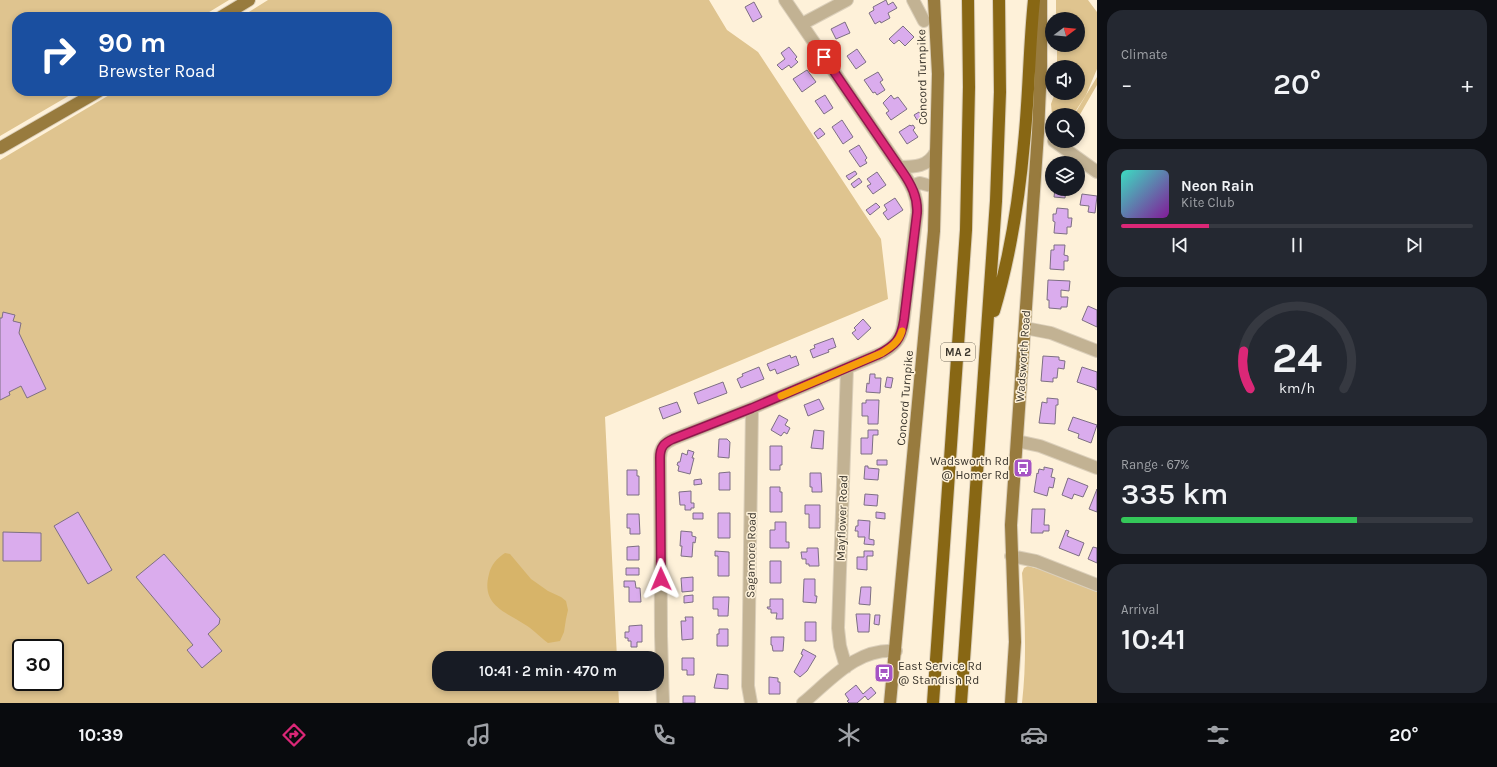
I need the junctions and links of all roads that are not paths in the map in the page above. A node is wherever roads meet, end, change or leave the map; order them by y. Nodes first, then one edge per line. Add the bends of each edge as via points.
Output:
1 (249, 0) edge
2 (785, 0) edge
3 (847, 0) edge
4 (913, 0) edge
5 (934, 0) edge
6 (968, 0) edge
7 (999, 0) edge
8 (1039, 3) edge
9 (229, 12) edge
10 (924, 21) dead end
11 (802, 24) junction
12 (90, 96) edge
13 (1038, 133) junction
14 (1045, 136) edge
15 (0, 148) edge
16 (1064, 148) edge
17 (936, 151) junction
18 (899, 167) junction
19 (1097, 172) edge
20 (911, 186) junction
21 (935, 187) junction
22 (1025, 328) junction
23 (987, 344) junction
24 (1097, 351) edge
25 (847, 368) junction
26 (752, 408) junction
27 (1017, 442) junction
28 (1097, 468) edge
29 (1011, 556) junction
30 (1097, 585) edge
31 (896, 652) junction
32 (846, 667) junction
33 (663, 703) edge
34 (751, 703) edge
35 (803, 703) edge
36 (890, 703) edge
37 (933, 703) edge
38 (961, 703) edge
39 (1011, 703) edge

1 - 9 main road
2 - 11 street
3 - 11 street
4 - 10 street
5 - 17 main road, Concord Turnpike via 938,63
6 - 37 highway, MA 2 via 969,116 966,230
7 - 23 highway, MA 2 via 998,165
8 - 13 main road, Wadsworth Road via 1041,84
8 - 23 highway via 1030,42 1024,149 1014,222
11 - 18 street
12 - 15 main road
13 - 14 street
13 - 22 main road, Wadsworth Road
16 - 19 street
17 - 18 street via 931,159 922,165
17 - 21 main road, Concord Turnpike
18 - 20 street
20 - 21 street via 920,183
20 - 25 street via 916,199 917,213 901,335 890,348
21 - 31 main road, Concord Turnpike via 932,259
22 - 24 street via 1056,334
22 - 27 main road, Wadsworth Road
23 - 38 highway, MA 2
25 - 26 street
25 - 32 street, Mayflower Road via 838,628
26 - 33 street via 666,442 662,447 660,458
26 - 34 street, Sagamore Road via 748,686
27 - 28 street via 1040,446
27 - 29 main road, Wadsworth Road via 1011,517
29 - 30 street via 1036,561
29 - 39 main road, Wadsworth Road via 1015,642
31 - 32 street via 871,653
31 - 36 main road, Concord Turnpike
32 - 35 street

